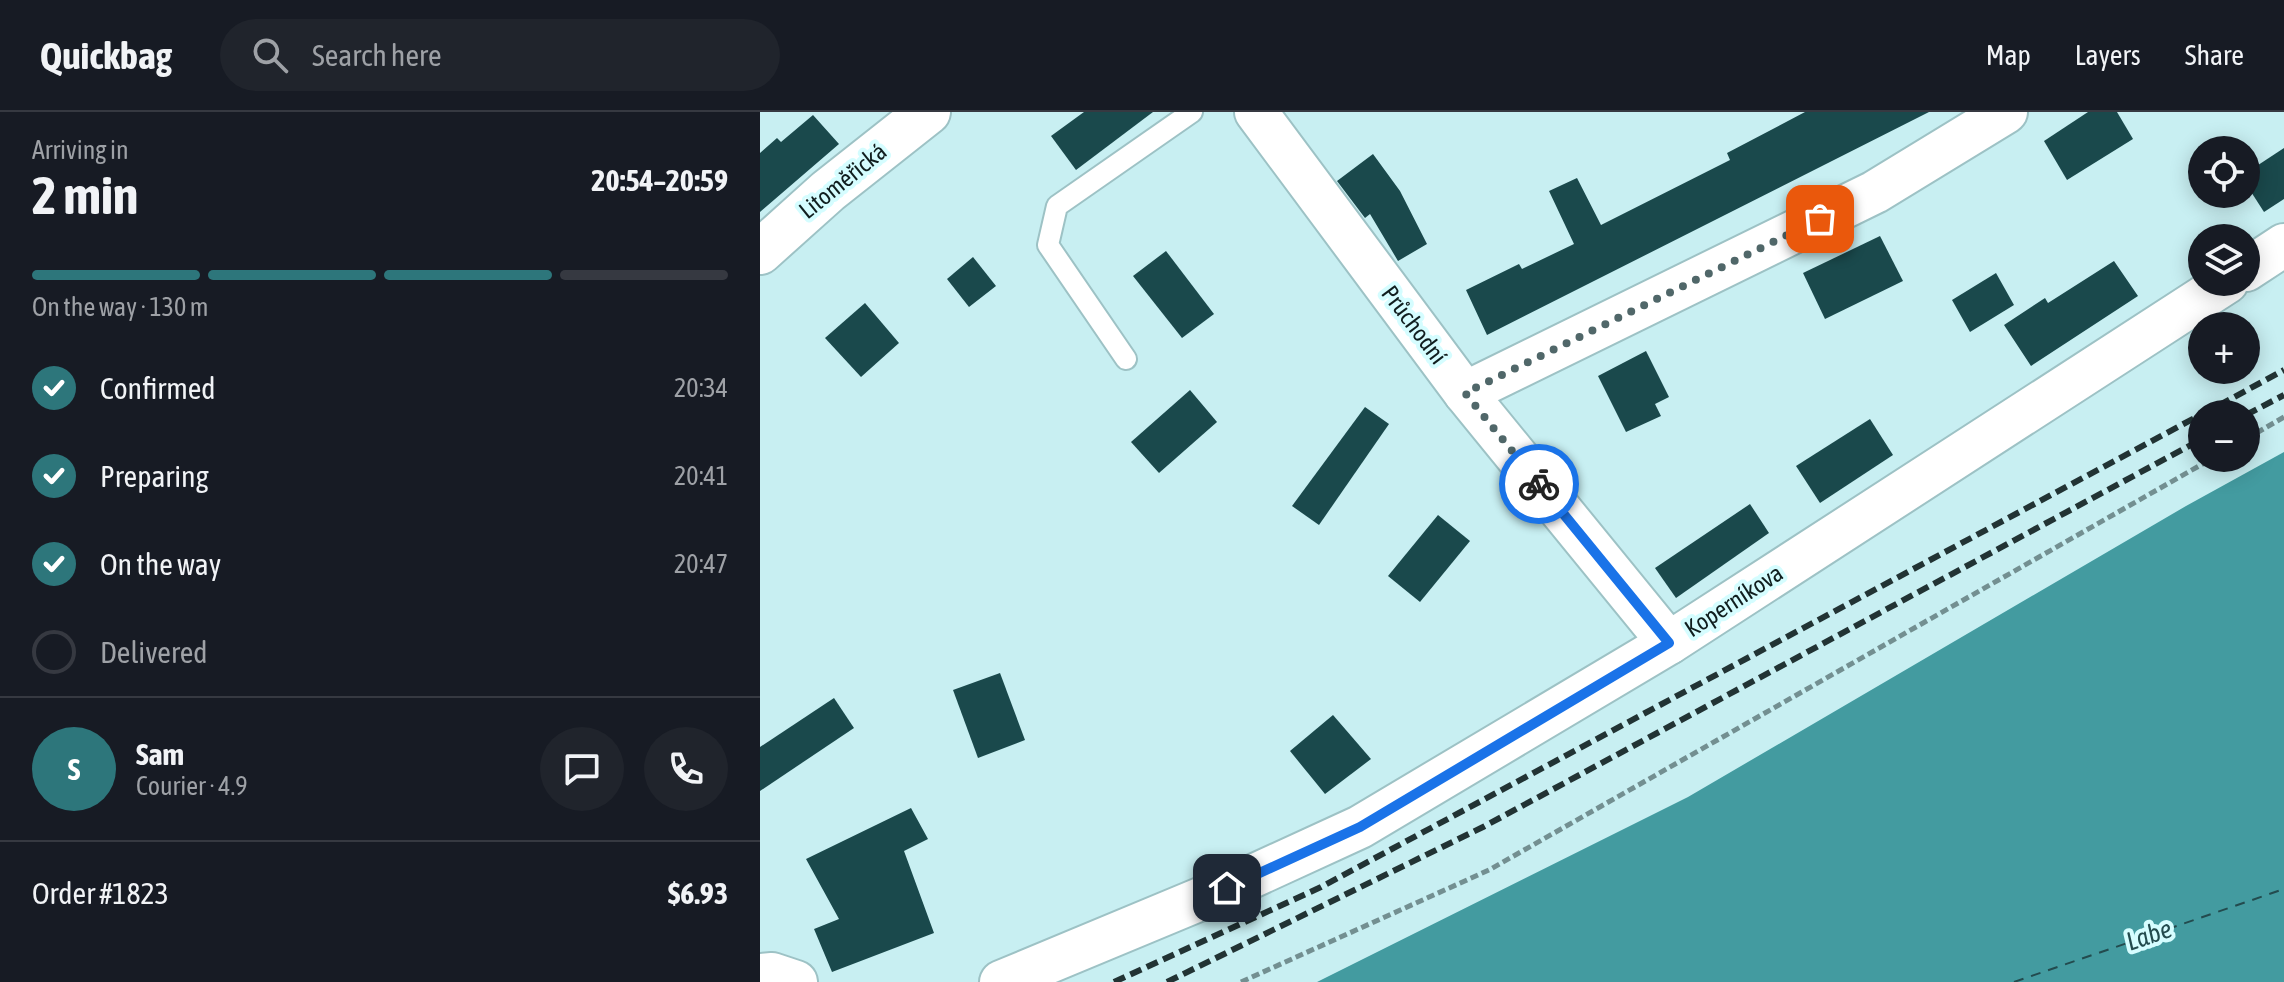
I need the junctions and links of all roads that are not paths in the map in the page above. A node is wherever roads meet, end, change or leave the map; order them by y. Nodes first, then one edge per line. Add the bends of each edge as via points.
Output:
1 (928, 112) edge
2 (1192, 112) edge
3 (1256, 112) edge
4 (2006, 112) edge
5 (2284, 245) edge
6 (760, 252) edge
7 (2260, 261) edge
8 (2205, 296) edge
9 (1126, 359) dead end
10 (1465, 393) junction
11 (1669, 643) junction
12 (760, 975) edge
13 (796, 982) edge
14 (1001, 982) edge

1 - 6 main road, Litoměřická
2 - 9 lane via 1057,206 1048,245
3 - 10 street, Průchodní
4 - 10 street via 1875,192
5 - 7 street
8 - 11 street, Koperníkova
10 - 11 street, Průchodní
11 - 14 street, Koperníkova via 1360,827
12 - 13 street

